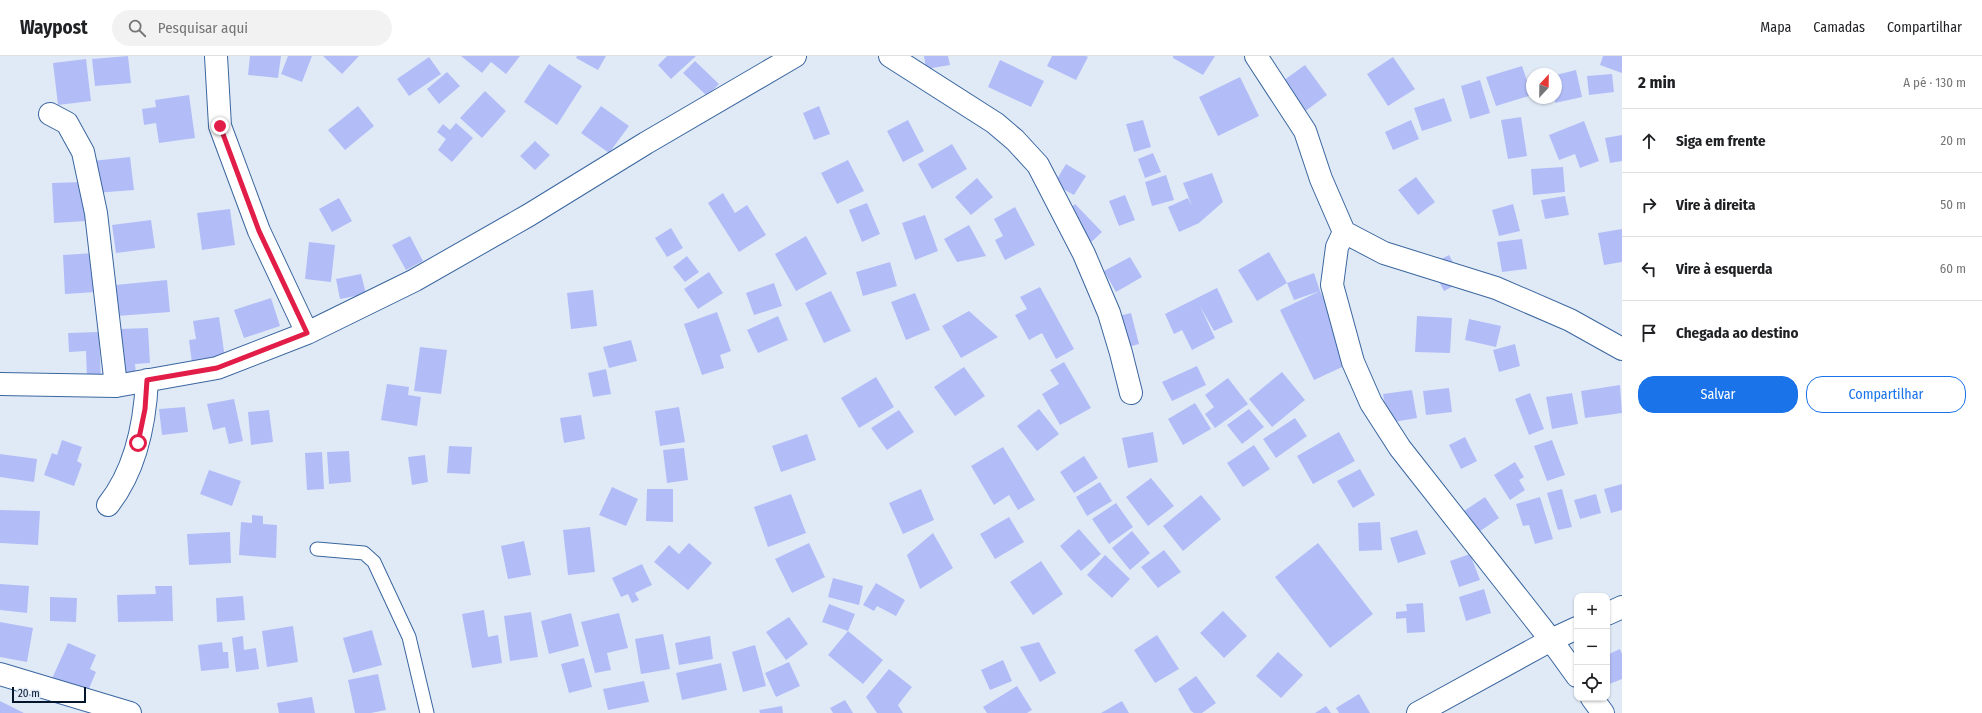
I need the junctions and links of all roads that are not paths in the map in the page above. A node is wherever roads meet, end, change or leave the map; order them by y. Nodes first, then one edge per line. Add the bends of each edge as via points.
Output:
1 (216, 56) edge
2 (795, 56) edge
3 (890, 56) edge
4 (1256, 56) edge
5 (50, 114) dead end
6 (1344, 232) junction
7 (307, 333) junction
8 (1622, 349) edge
9 (147, 380) junction
10 (0, 384) edge
11 (116, 386) junction
12 (1131, 393) dead end
13 (108, 505) dead end
14 (317, 549) dead end
15 (1622, 607) edge
16 (1610, 613) edge
17 (1575, 629) edge
18 (1551, 640) junction
19 (1574, 672) edge
20 (0, 674) edge
21 (1594, 701) edge
22 (1426, 711) edge
23 (130, 713) edge
24 (427, 713) edge
25 (1603, 713) edge

1 - 7 street via 220,126 259,231
2 - 7 street via 422,276
3 - 12 street via 995,123 1038,165 1084,254 1108,313
4 - 6 street via 1305,131 1321,180
5 - 11 street via 67,123 83,152 96,213
6 - 8 street via 1384,253 1496,288 1570,320
6 - 18 street via 1337,247 1332,285 1354,362 1370,403 1400,448
7 - 9 street via 217,368
9 - 11 street
9 - 13 street via 145,409 138,443 117,493
10 - 11 street
14 - 24 lane via 364,553 374,562 409,637
15 - 16 street
17 - 18 street
18 - 19 street
18 - 22 street
20 - 23 street
21 - 25 street

